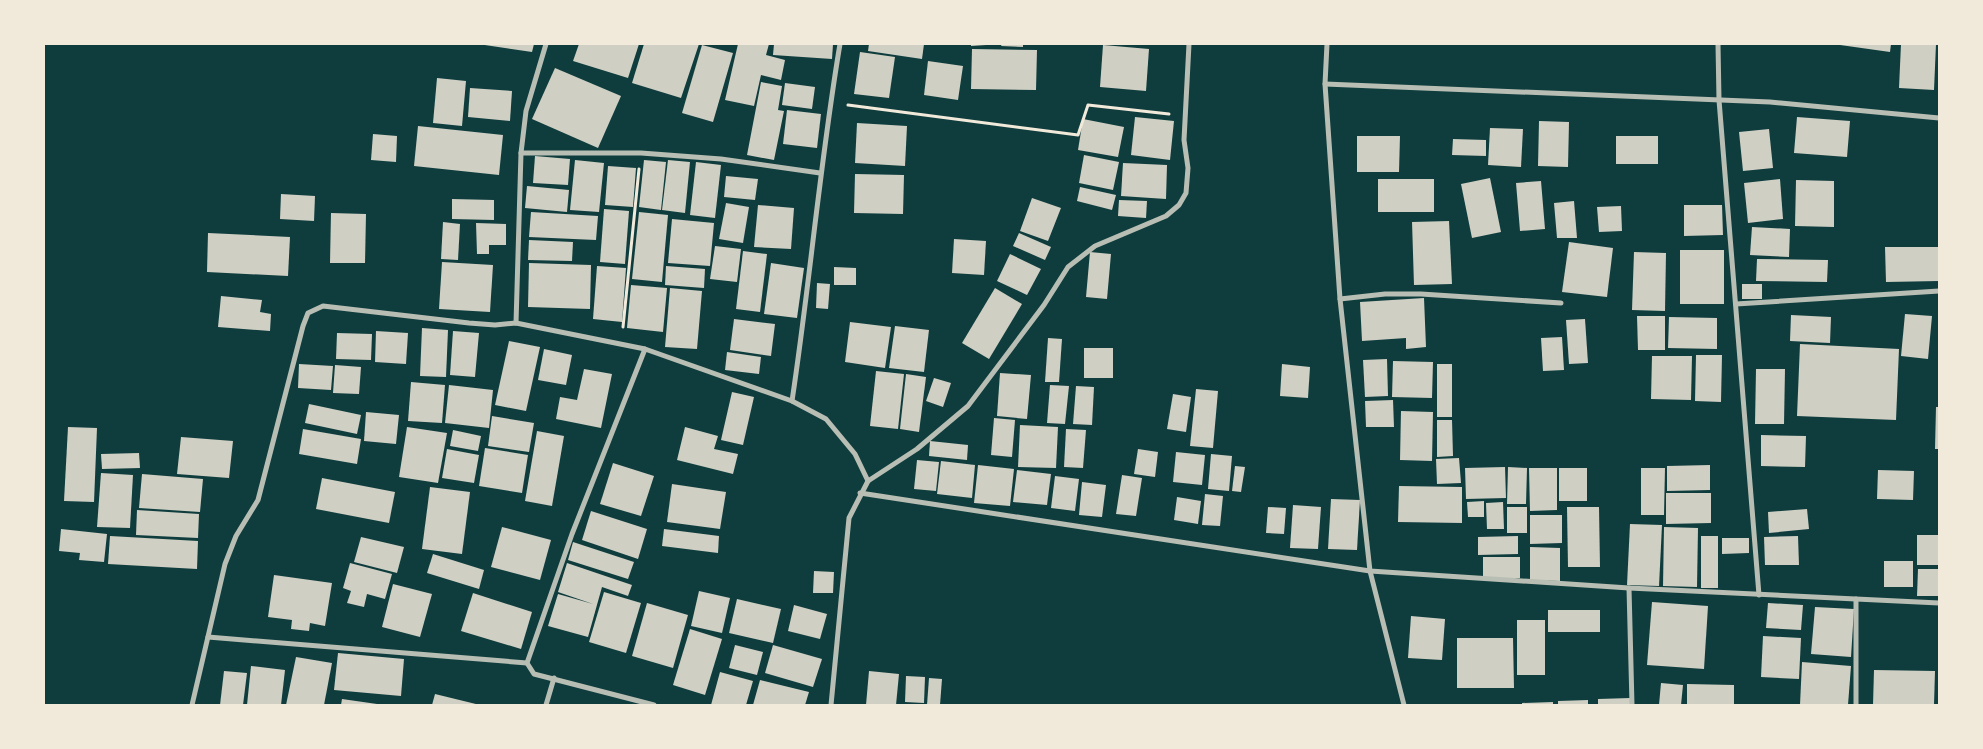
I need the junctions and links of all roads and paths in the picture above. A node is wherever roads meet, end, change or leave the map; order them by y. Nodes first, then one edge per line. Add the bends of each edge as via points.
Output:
1 (546, 44) edge
2 (840, 44) edge
3 (1189, 44) edge
4 (1327, 44) edge
5 (1718, 44) edge
6 (1325, 84) junction
7 (1719, 100) junction
8 (830, 103) junction
9 (1186, 116) junction
10 (1939, 118) edge
11 (520, 153) junction
12 (641, 153) junction
13 (820, 173) junction
14 (1939, 291) edge
15 (1340, 299) junction
16 (1562, 303) dead end
17 (1736, 304) junction
18 (516, 323) junction
19 (622, 344) junction
20 (644, 348) junction
21 (792, 401) junction
22 (868, 481) junction
23 (860, 493) junction
24 (1370, 572) junction
25 (1629, 588) junction
26 (1760, 595) junction
27 (1856, 599) junction
28 (1939, 603) edge
29 (208, 638) junction
30 (527, 663) junction
31 (554, 678) junction
32 (192, 705) edge
33 (546, 705) edge
34 (654, 705) edge
35 (831, 705) edge
36 (1404, 705) edge
37 (1632, 705) edge
38 (1856, 705) edge

1 - 11 street via 526,111
2 - 8 street
3 - 9 street
4 - 6 street
5 - 7 street
6 - 7 street
6 - 15 street
7 - 10 street via 1804,104
7 - 17 street
8 - 9 path via 1078,135 1088,104
8 - 13 street
9 - 22 street via 1184,140 1188,168 1186,192 1179,205 1166,216 1095,246 1068,267 1044,306 968,406 917,450
11 - 12 street
11 - 18 street
12 - 13 street via 721,159
12 - 19 path
13 - 21 street via 805,317
14 - 17 street
15 - 16 street via 1421,294
15 - 24 street
17 - 26 street
18 - 19 street
18 - 29 street via 470,323 323,306 308,313 258,500 236,536 225,564
19 - 20 street
20 - 21 street
20 - 30 street via 572,534
21 - 22 street via 826,419 855,454
22 - 23 street
23 - 24 street
23 - 35 street via 849,518
24 - 25 street
24 - 36 street
25 - 26 street
25 - 37 street
26 - 27 street
27 - 28 street
27 - 38 street
29 - 30 street
29 - 32 street
30 - 31 street via 534,674
31 - 33 street
31 - 34 street

